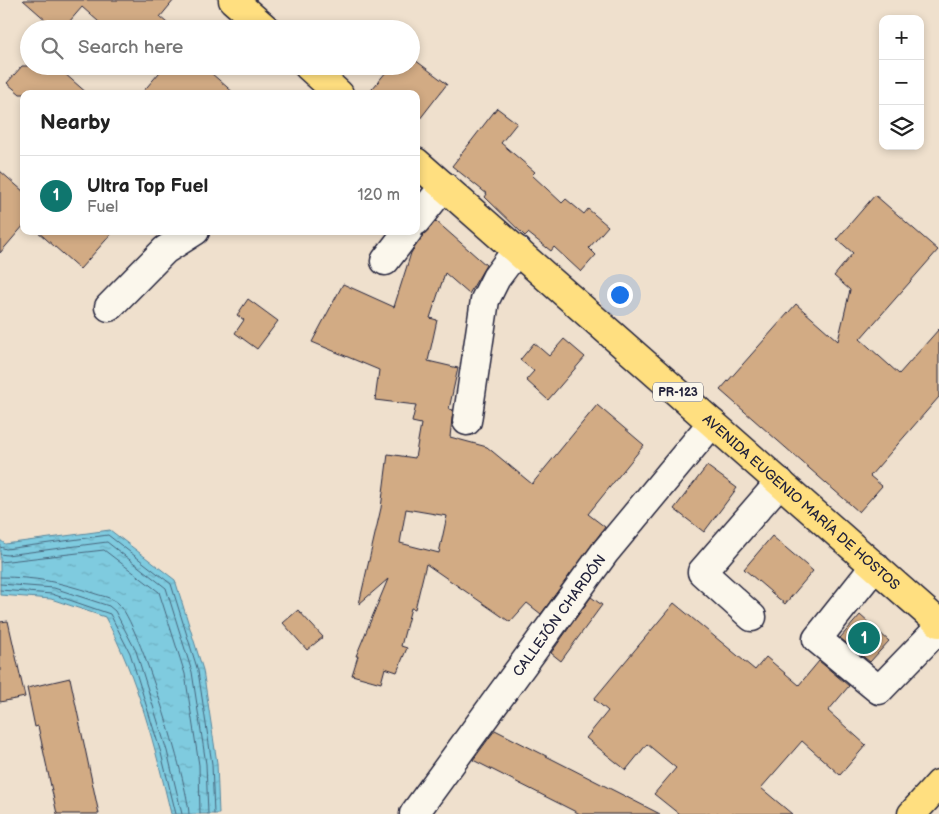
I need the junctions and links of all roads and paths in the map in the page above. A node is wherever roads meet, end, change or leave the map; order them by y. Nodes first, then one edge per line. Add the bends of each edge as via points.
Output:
1 (233, 0) edge
2 (256, 20) edge
3 (316, 75) edge
4 (329, 90) edge
5 (420, 165) edge
6 (444, 186) junction
7 (420, 216) edge
8 (188, 235) edge
9 (405, 235) edge
10 (517, 250) junction
11 (385, 260) dead end
12 (109, 308) dead end
13 (467, 421) dead end
14 (712, 423) junction
15 (780, 482) junction
16 (875, 566) junction
17 (752, 617) dead end
18 (939, 623) edge
19 (939, 628) edge
20 (939, 784) edge
21 (414, 814) edge
22 (912, 814) edge

1 - 2 main road
3 - 4 main road
5 - 6 main road, AVENIDA EUGENIO MARÍA DE HOSTOS / PR-123
6 - 7 street
6 - 10 main road, AVENIDA EUGENIO MARÍA DE HOSTOS / PR-123
8 - 12 street via 164,250
9 - 11 street
10 - 13 street via 496,278 485,300
10 - 14 main road, AVENIDA EUGENIO MARÍA DE HOSTOS / PR-123
14 - 15 main road, AVENIDA EUGENIO MARÍA DE HOSTOS / PR-123
14 - 21 street, CALLEJÓN CHARDÓN via 605,552
15 - 16 main road, AVENIDA EUGENIO MARÍA DE HOSTOS / PR-123
15 - 17 street via 702,572
16 - 18 main road, AVENIDA EUGENIO MARÍA DE HOSTOS / PR-123
16 - 19 street via 817,639 879,690
20 - 22 main road

